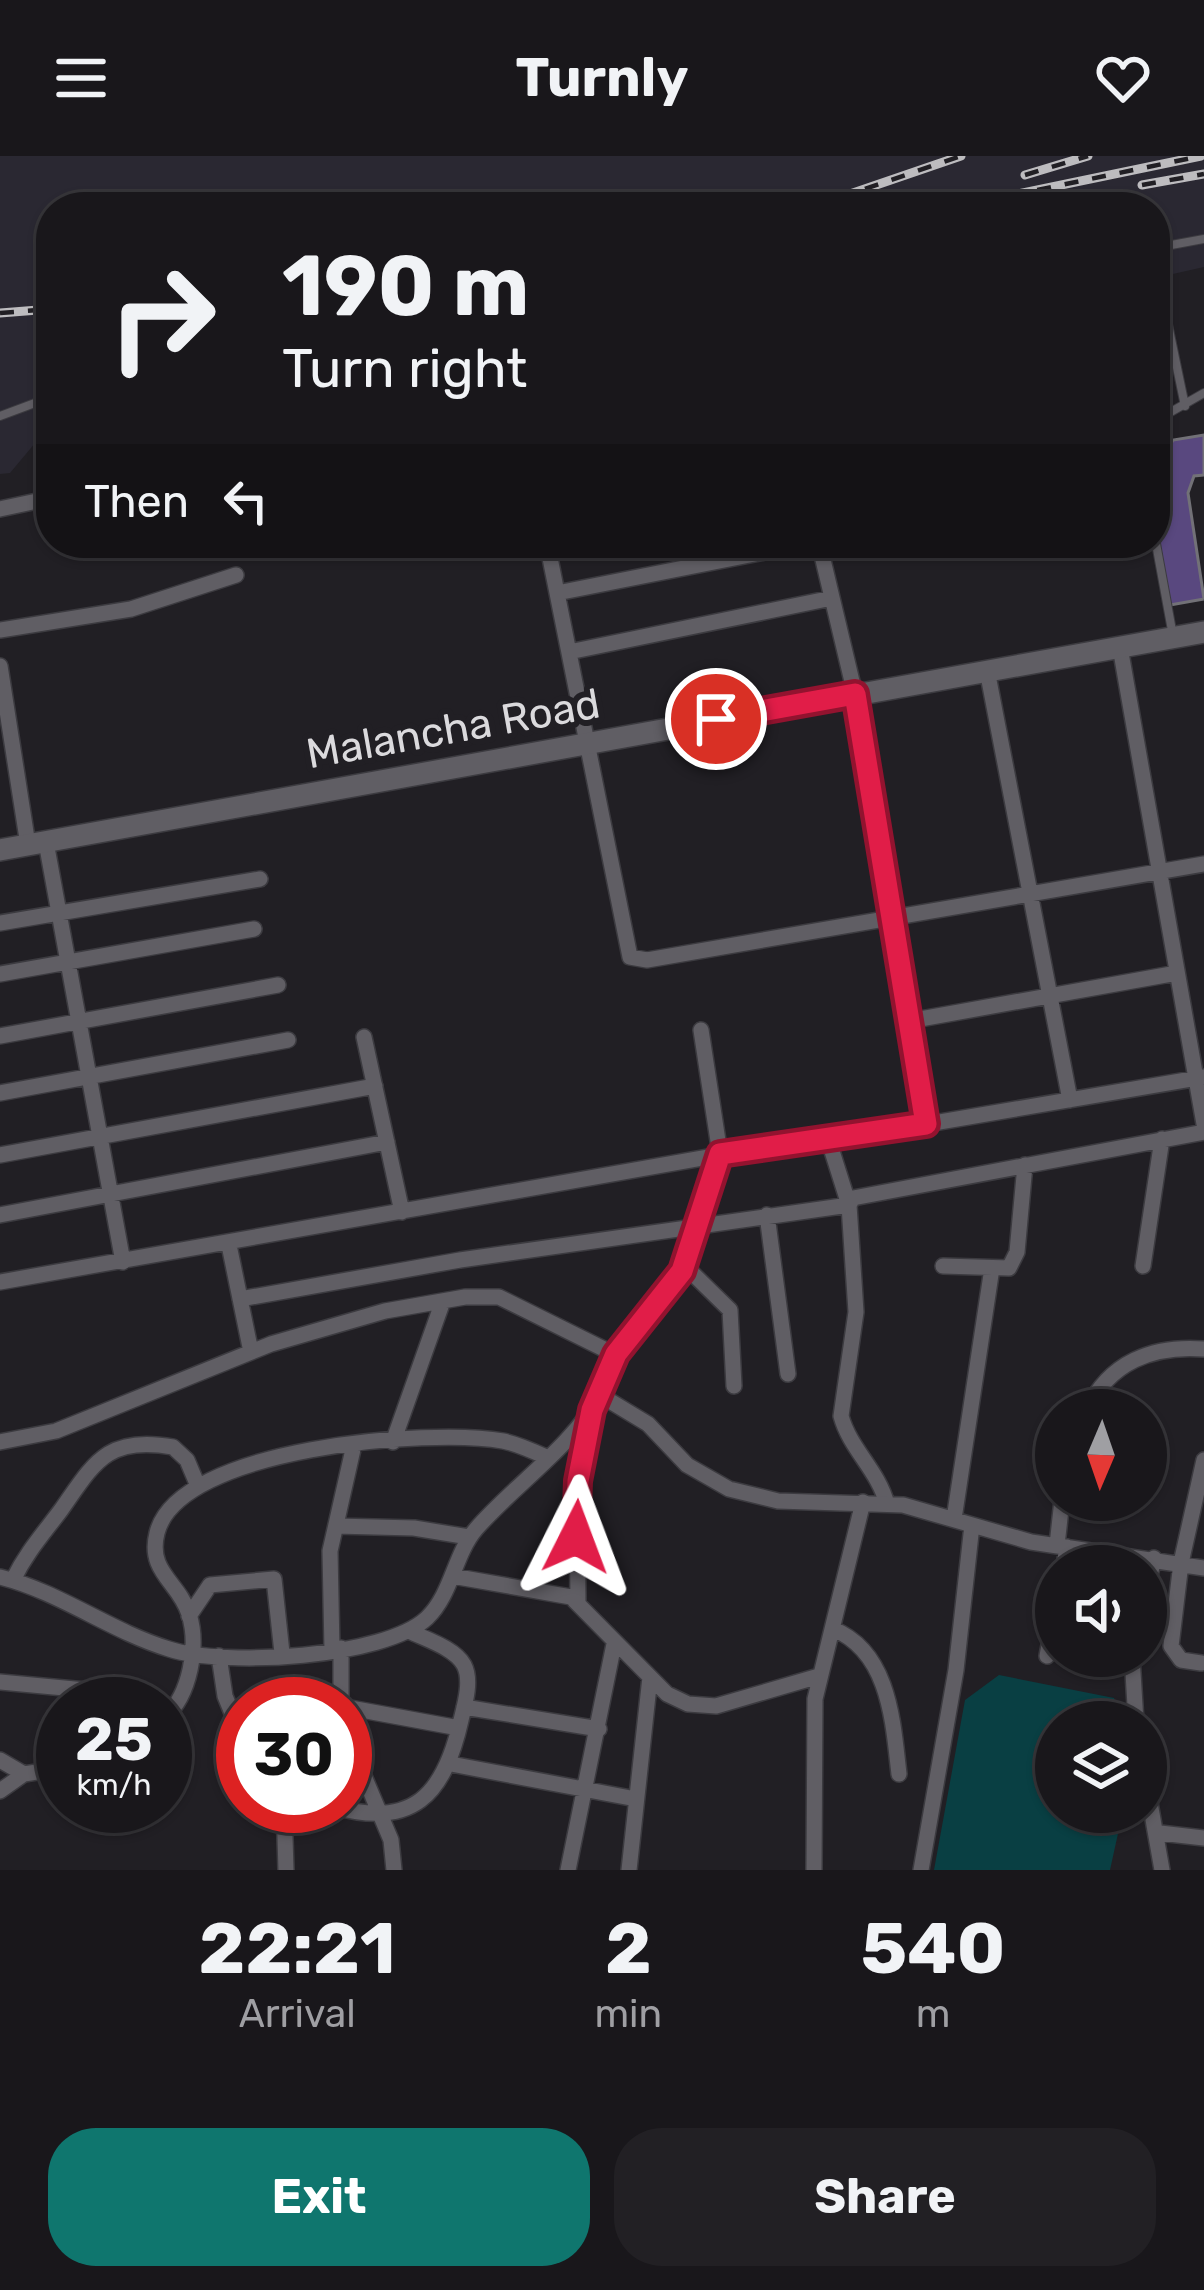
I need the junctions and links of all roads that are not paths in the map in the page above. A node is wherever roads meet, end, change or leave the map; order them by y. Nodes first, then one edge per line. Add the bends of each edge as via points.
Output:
1 (1204, 239) edge
2 (1170, 245) edge
3 (1170, 334) edge
4 (1204, 393) edge
5 (36, 403) edge
6 (1185, 406) junction
7 (1170, 414) edge
8 (0, 416) edge
9 (36, 501) edge
10 (0, 509) edge
11 (550, 558) edge
12 (737, 558) edge
13 (819, 558) edge
14 (1159, 558) edge
15 (236, 575) dead end
16 (557, 593) junction
17 (832, 598) junction
18 (0, 630) edge
19 (1204, 632) edge
20 (1173, 637) junction
21 (1120, 647) junction
22 (569, 652) junction
23 (0, 666) edge
24 (987, 670) junction
25 (855, 694) junction
26 (5, 729) edge
27 (587, 743) junction
28 (37, 844) junction
29 (0, 850) edge
30 (1204, 863) edge
31 (1159, 872) junction
32 (260, 879) dead end
33 (1030, 892) junction
34 (58, 911) junction
35 (892, 916) junction
36 (0, 923) edge
37 (254, 929) dead end
38 (68, 962) junction
39 (1177, 973) junction
40 (0, 974) edge
41 (278, 985) dead end
42 (1050, 995) junction
43 (909, 1021) junction
44 (79, 1022) junction
45 (701, 1030) dead end
46 (0, 1036) edge
47 (364, 1037) dead end
48 (288, 1040) dead end
49 (88, 1076) junction
50 (1200, 1078) edge
51 (374, 1086) junction
52 (0, 1093) edge
53 (1070, 1100) junction
54 (926, 1124) junction
55 (1204, 1128) edge
56 (100, 1138) junction
57 (1162, 1139) junction
58 (387, 1142) junction
59 (822, 1142) junction
60 (720, 1154) junction
61 (0, 1155) edge
62 (1024, 1165) junction
63 (110, 1195) junction
64 (849, 1205) junction
65 (402, 1212) junction
66 (0, 1214) edge
67 (767, 1215) junction
68 (695, 1224) junction
69 (229, 1244) junction
70 (123, 1262) junction
71 (684, 1265) junction
72 (943, 1266) dead end
73 (1143, 1266) dead end
74 (992, 1268) junction
75 (0, 1282) edge
76 (240, 1299) junction
77 (443, 1300) junction
78 (1204, 1349) edge
79 (251, 1352) junction
80 (616, 1354) junction
81 (788, 1374) dead end
82 (734, 1386) dead end
83 (1099, 1389) edge
84 (596, 1403) junction
85 (0, 1442) edge
86 (393, 1442) junction
87 (354, 1445) junction
88 (547, 1456) junction
89 (1204, 1460) edge
90 (198, 1486) junction
91 (863, 1502) junction
92 (887, 1504) junction
93 (954, 1519) junction
94 (972, 1525) junction
95 (336, 1526) junction
96 (469, 1537) junction
97 (1058, 1545) edge
98 (1167, 1560) edge
99 (1181, 1563) junction
100 (1204, 1568) edge
101 (452, 1576) junction
102 (6, 1578) edge
103 (578, 1601) junction
104 (189, 1616) junction
105 (833, 1629) junction
106 (409, 1631) junction
107 (614, 1644) junction
108 (336, 1649) junction
109 (282, 1653) junction
110 (191, 1654) junction
111 (219, 1656) junction
112 (1201, 1663) dead end
113 (819, 1676) junction
114 (186, 1677) edge
115 (223, 1677) edge
116 (340, 1677) edge
117 (650, 1677) junction
118 (0, 1682) edge
119 (36, 1685) edge
120 (464, 1707) junction
121 (372, 1711) edge
122 (459, 1728) junction
123 (599, 1730) junction
124 (0, 1760) edge
125 (451, 1764) junction
126 (36, 1772) edge
127 (24, 1774) junction
128 (899, 1774) dead end
129 (588, 1790) junction
130 (0, 1791) edge
131 (372, 1798) edge
132 (636, 1799) junction
133 (372, 1814) edge
134 (379, 1815) junction
135 (285, 1833) edge
136 (1160, 1833) joint
137 (1204, 1838) edge
138 (286, 1870) edge
139 (394, 1870) edge
140 (568, 1870) edge
141 (629, 1870) edge
142 (814, 1870) edge
143 (921, 1870) edge
144 (1162, 1870) edge

1 - 2 lane
3 - 6 lane
4 - 6 lane
5 - 8 lane
6 - 7 lane
9 - 10 street
11 - 16 street
12 - 16 street
13 - 17 street
14 - 20 lane
15 - 18 street via 131,609
16 - 22 street
17 - 22 street
17 - 25 street
19 - 20 main road, Malancha Road
20 - 21 main road, Malancha Road
21 - 24 main road, Malancha Road
21 - 31 street
22 - 27 street
23 - 26 street
24 - 25 main road, Malancha Road
24 - 33 street
25 - 27 main road, Malancha Road
25 - 35 street
26 - 28 street
27 - 28 main road, Malancha Road
27 - 35 street via 630,957
28 - 29 main road, Malancha Road
28 - 34 street
30 - 31 street
31 - 33 street
31 - 39 street
32 - 34 street
33 - 35 street
33 - 42 street
34 - 36 street
34 - 38 street
35 - 43 street
37 - 38 street
38 - 40 street
38 - 44 street
39 - 42 street
39 - 50 street
41 - 44 street
42 - 43 street
42 - 53 street
43 - 54 street
44 - 46 street
44 - 49 street
45 - 60 street
47 - 51 street
48 - 49 street
49 - 52 street
49 - 56 street
50 - 53 street
50 - 55 street
51 - 56 street
51 - 58 street
53 - 54 street
54 - 59 street
55 - 57 street
56 - 61 street
56 - 63 street
57 - 62 street
57 - 73 street
58 - 63 street
58 - 65 street
59 - 60 street
59 - 64 street
60 - 65 street
60 - 68 street
62 - 64 street via 862,1195
62 - 74 street via 1014,1262
63 - 66 street
63 - 70 street
64 - 67 street
64 - 92 street via 856,1312 842,1416
65 - 69 street
67 - 68 street
67 - 81 street
68 - 71 street
68 - 76 street
69 - 70 street
69 - 76 street
70 - 75 street
71 - 80 street
71 - 82 street via 730,1310
72 - 74 street
74 - 93 street
76 - 79 street
77 - 79 street
77 - 80 street via 499,1297
77 - 86 street
78 - 83 street via 1163,1349 1106,1376
79 - 85 street via 56,1431
80 - 84 street
84 - 88 street
84 - 91 street via 648,1424 687,1466 729,1489 778,1501
84 - 103 street via 577,1495
86 - 87 street
86 - 88 street via 502,1440
87 - 90 street via 254,1463
87 - 95 street
88 - 96 street
89 - 99 street
90 - 102 street via 173,1447 132,1446 100,1456
90 - 104 street via 161,1520 155,1544 158,1570
91 - 92 street
91 - 105 street
92 - 93 street
93 - 94 street
94 - 97 street
94 - 143 street
95 - 96 street
95 - 108 street
96 - 101 street
98 - 99 street
99 - 100 street
99 - 112 street via 1172,1646 1181,1660
101 - 103 street
101 - 106 street via 430,1615
102 - 110 street
103 - 107 street
104 - 109 street via 210,1586 274,1579
104 - 110 street
105 - 113 street
105 - 128 street via 855,1641 888,1693
106 - 108 street
106 - 120 street via 463,1663
107 - 117 street
107 - 123 street
108 - 109 street
108 - 116 street
109 - 111 street
110 - 111 street
110 - 114 street
111 - 115 street
113 - 117 street via 707,1707 677,1699
113 - 142 street
117 - 132 street
118 - 119 street
120 - 122 street
120 - 123 street
121 - 122 street
122 - 125 street
123 - 129 street
124 - 127 street
125 - 129 street
125 - 134 street via 420,1802
126 - 127 street
127 - 130 street
129 - 132 street
129 - 140 street
131 - 134 street
132 - 141 street
133 - 134 street
134 - 139 street
135 - 138 street
136 - 137 street
136 - 144 street

